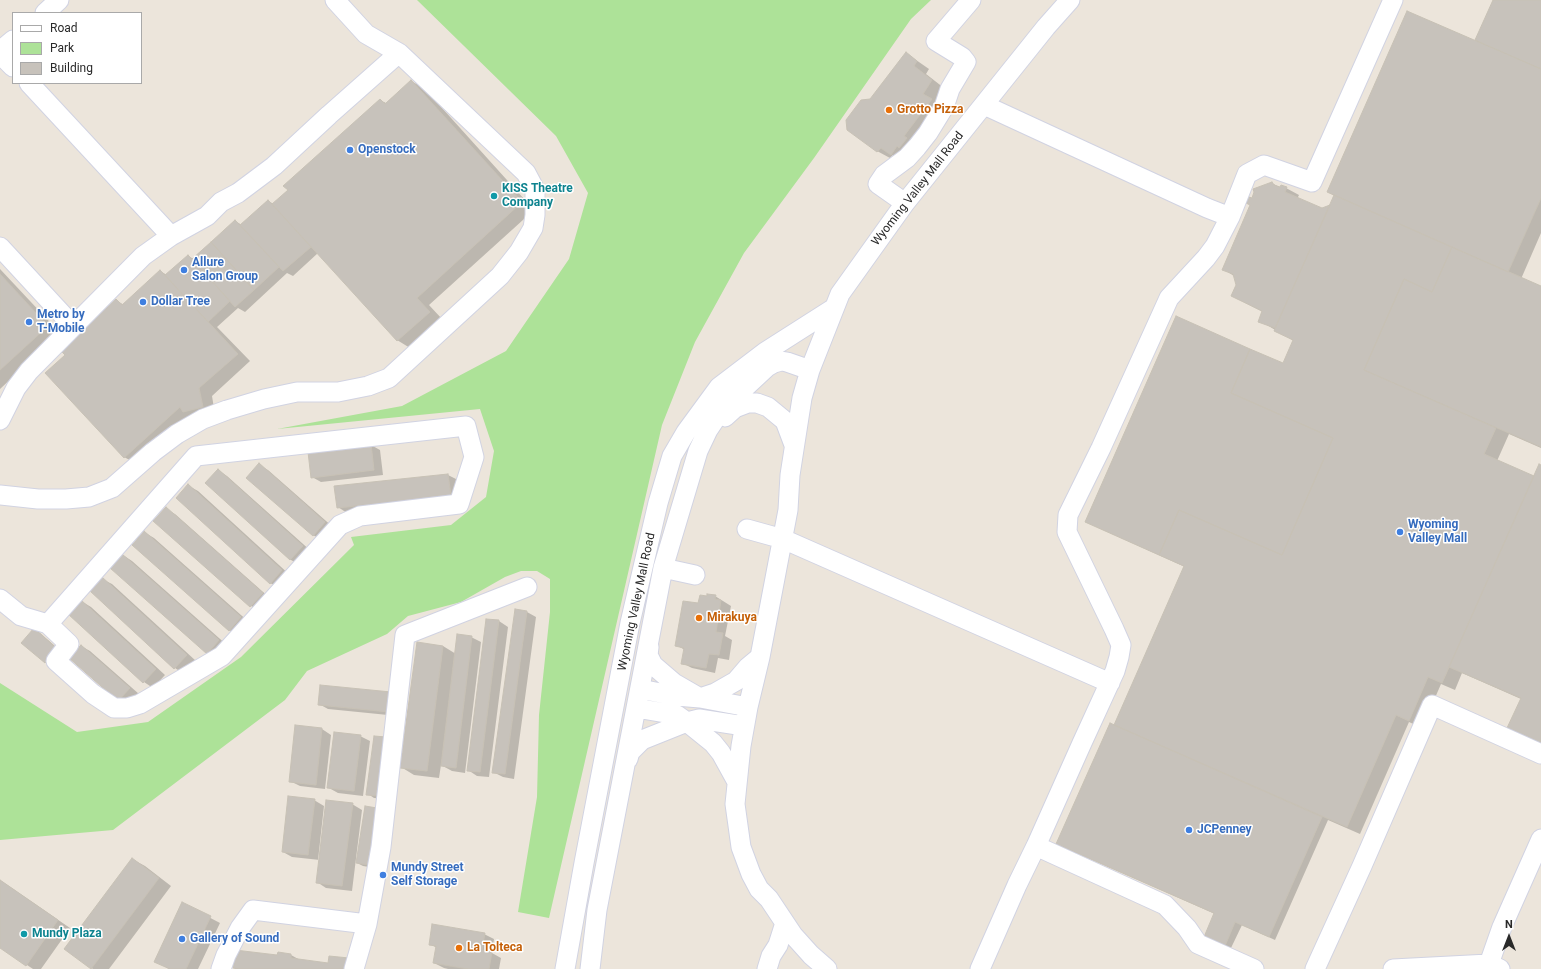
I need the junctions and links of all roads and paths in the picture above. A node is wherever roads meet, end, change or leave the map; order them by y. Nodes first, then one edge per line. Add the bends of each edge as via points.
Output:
1 (58, 0) edge
2 (335, 0) edge
3 (972, 0) edge
4 (1069, 0) edge
5 (1392, 0) edge
6 (46, 12) edge
7 (12, 41) edge
8 (0, 52) edge
9 (399, 53) junction
10 (12, 66) edge
11 (30, 84) edge
12 (984, 105) junction
13 (905, 203) junction
14 (1230, 217) junction
15 (171, 236) junction
16 (0, 247) edge
17 (834, 308) junction
18 (73, 326) junction
19 (810, 370) junction
20 (0, 420) edge
21 (794, 446) junction
22 (698, 451) junction
23 (0, 495) edge
24 (747, 529) dead end
25 (783, 539) junction
26 (663, 568) junction
27 (695, 575) dead end
28 (527, 587) dead end
29 (0, 599) edge
30 (48, 624) junction
31 (650, 637) junction
32 (760, 657) junction
33 (1110, 684) junction
34 (640, 689) junction
35 (700, 698) junction
36 (748, 707) junction
37 (636, 708) junction
38 (687, 722) junction
39 (744, 726) junction
40 (1541, 754) edge
41 (624, 768) junction
42 (737, 782) junction
43 (1541, 839) edge
44 (1036, 846) junction
45 (784, 923) junction
46 (367, 924) junction
47 (1495, 967) edge
48 (221, 969) edge
49 (354, 969) edge
50 (565, 969) edge
51 (590, 969) edge
52 (767, 969) edge
53 (827, 969) edge
54 (980, 969) edge
55 (1254, 969) edge
56 (1315, 969) edge
57 (1393, 969) edge

1 - 6 street
2 - 9 street via 366,34
3 - 13 street via 936,41 966,62 950,89 944,107 924,138 907,158 884,175 878,184
4 - 12 street, Wyoming Valley Mall Road
5 - 14 street via 1312,182 1264,165 1247,174
7 - 8 street
8 - 10 street
9 - 15 street via 274,166 238,193 221,202 207,216
9 - 23 street via 526,173 535,190 533,228 519,252 500,276 389,378 368,386 338,392 297,392 227,410 177,434 112,488 89,497 38,499
11 - 15 street
12 - 13 street, Wyoming Valley Mall Road
12 - 14 street
13 - 17 street, Wyoming Valley Mall Road via 840,294
14 - 33 street via 1206,258 1169,298 1068,516 1066,532 1121,645 1120,657
15 - 18 street via 143,256
16 - 18 street
17 - 19 street, Wyoming Valley Mall Road
17 - 50 street, Wyoming Valley Mall Road via 765,352 719,387 672,456 658,503 630,623
18 - 20 street via 29,371 16,388
19 - 21 street, Wyoming Valley Mall Road via 802,398
19 - 22 street via 781,361 767,367 718,415
21 - 22 street via 785,421 768,407 748,403 726,415
21 - 25 street, Wyoming Valley Mall Road
22 - 26 street, Wyoming Valley Mall Road
24 - 25 street
25 - 32 street, Wyoming Valley Mall Road
25 - 33 street
26 - 27 street
26 - 31 street, Wyoming Valley Mall Road
28 - 46 street via 405,635 381,847
29 - 30 street via 21,616
30 - 30 street via 196,456 466,426 474,457 459,504 360,516 340,525 222,656 140,704 114,708 93,694 56,661 69,644
31 - 34 street, Wyoming Valley Mall Road
31 - 35 street via 648,654 653,665 674,683
32 - 35 street via 736,681
32 - 36 street, Wyoming Valley Mall Road
33 - 44 street
34 - 35 street
34 - 37 street, Wyoming Valley Mall Road
35 - 36 street
36 - 39 street, Wyoming Valley Mall Road
37 - 38 street via 677,715
37 - 41 street, Wyoming Valley Mall Road
38 - 39 street via 699,719
38 - 41 street via 642,740 630,752
38 - 42 street via 713,743
39 - 42 street, Wyoming Valley Mall Road
40 - 56 street via 1432,705
41 - 51 street, Wyoming Valley Mall Road via 597,910
42 - 45 street, Wyoming Valley Mall Road via 735,804 743,855 759,889 769,899
43 - 47 street via 1502,927
44 - 54 street
44 - 55 street via 1165,905 1198,944
45 - 52 street
45 - 53 street, Wyoming Valley Mall Road via 810,955
46 - 48 street via 253,910 240,928
46 - 49 street
47 - 57 street

